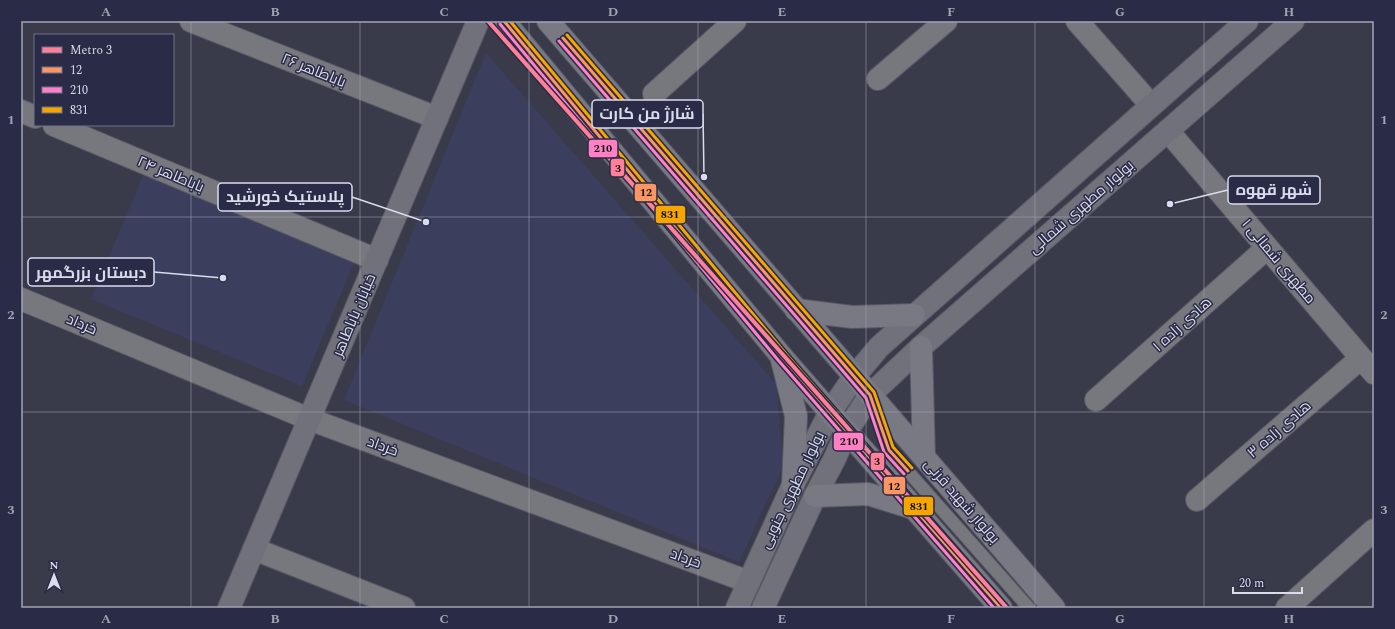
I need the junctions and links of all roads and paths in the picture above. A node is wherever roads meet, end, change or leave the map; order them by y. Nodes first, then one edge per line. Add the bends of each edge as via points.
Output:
1 (191, 21) edge
2 (478, 21) edge
3 (504, 21) edge
4 (548, 21) edge
5 (735, 21) edge
6 (946, 21) edge
7 (1077, 21) edge
8 (1247, 21) edge
9 (1293, 21) edge
10 (878, 79) dead end
11 (654, 94) dead end
12 (1151, 106) junction
13 (21, 111) edge
14 (34, 117) edge
15 (437, 118) junction
16 (56, 126) edge
17 (1168, 131) junction
18 (1268, 248) junction
19 (377, 260) junction
20 (21, 299) edge
21 (796, 310) junction
22 (914, 315) junction
23 (921, 346) junction
24 (782, 357) junction
25 (1368, 366) edge
26 (854, 377) junction
27 (870, 395) junction
28 (1096, 400) dead end
29 (830, 412) junction
30 (310, 419) junction
31 (847, 432) junction
32 (924, 457) junction
33 (793, 485) junction
34 (815, 496) junction
35 (1197, 500) dead end
36 (913, 508) junction
37 (1374, 530) edge
38 (254, 549) junction
39 (749, 582) junction
40 (229, 608) edge
41 (404, 608) edge
42 (737, 608) edge
43 (764, 608) edge
44 (1001, 608) edge
45 (1029, 608) edge
46 (1054, 608) edge
47 (1287, 608) edge

1 - 15 street, باباطاهر ۲۶
2 - 15 main road, خیابان باباطاهر
3 - 24 main road
4 - 21 main road, بولوار شهید قرنی
5 - 11 street
6 - 10 street
7 - 12 street
8 - 12 main road, بولوار مطهری شمالی
9 - 17 main road, بولوار مطهری شمالی
12 - 22 main road, بولوار مطهری شمالی
13 - 14 street
15 - 19 main road, خیابان باباطاهر
16 - 19 street, باباطاهر ۲۴
17 - 18 street, مطهری شمالی ۱
17 - 23 main road, بولوار مطهری شمالی
18 - 25 street, مطهری شمالی ۱
18 - 28 street, هادی زاده ۱
19 - 30 main road, خیابان باباطاهر
20 - 30 street, خرداد
21 - 22 main road via 852,317
21 - 26 main road, بولوار شهید قرنی
22 - 26 main road, بولوار مطهری شمالی via 879,347
23 - 27 main road, بولوار مطهری شمالی
23 - 32 main road
24 - 29 main road
24 - 33 main road via 796,416
25 - 35 street, هادی زاده ۳
26 - 27 main road, بولوار شهید قرنی
26 - 29 main road, بولوار مطهری جنوبی
27 - 31 main road, بولوار مطهری جنوبی
27 - 32 main road, بولوار شهید قرنی
27 - 45 lane via 889,450
29 - 31 main road
29 - 33 main road, بولوار مطهری جنوبی
30 - 38 main road, خیابان باباطاهر
30 - 39 street, خرداد
31 - 34 main road, بولوار مطهری جنوبی
31 - 36 main road
32 - 46 main road, بولوار شهید قرنی
33 - 39 main road, بولوار مطهری جنوبی
34 - 36 main road via 868,494
34 - 43 main road, بولوار مطهری جنوبی
36 - 44 main road
37 - 47 street
38 - 40 main road, خیابان باباطاهر
38 - 41 street
39 - 42 main road, بولوار مطهری جنوبی

